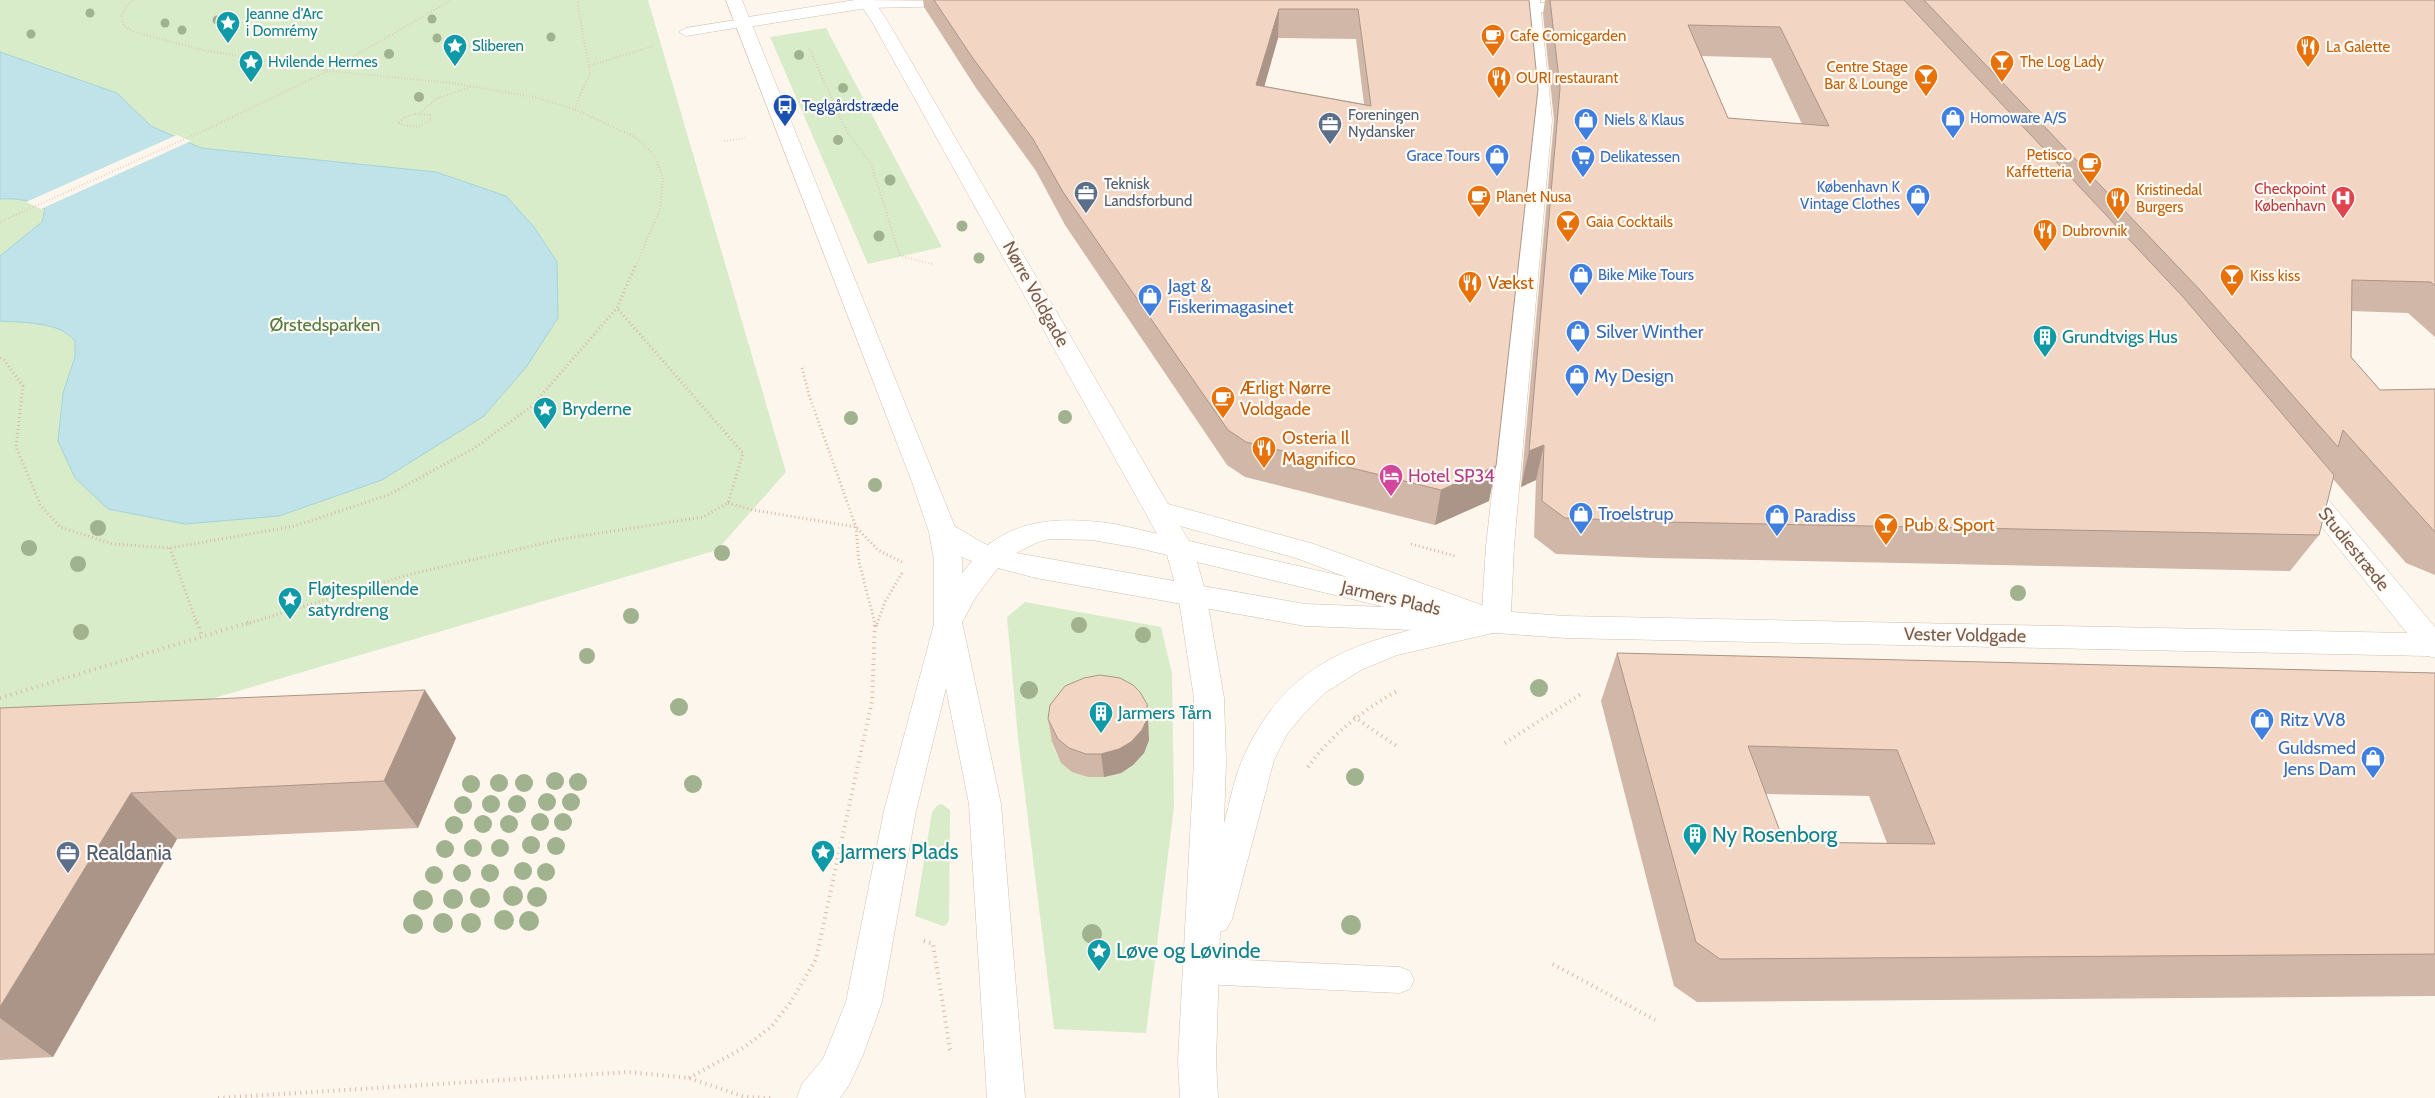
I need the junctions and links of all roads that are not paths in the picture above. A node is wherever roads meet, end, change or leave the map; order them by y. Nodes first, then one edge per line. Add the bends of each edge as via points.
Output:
1 (734, 0) edge
2 (866, 1) edge
3 (981, 1) edge
4 (1532, 4) edge
5 (1474, 6) edge
6 (1593, 8) edge
7 (742, 23) junction
8 (686, 32) dead end
9 (2291, 471) edge
10 (1158, 511) junction
11 (943, 532) junction
12 (1179, 548) junction
13 (991, 557) junction
14 (1192, 594) junction
15 (948, 622) junction
16 (1496, 622) junction
17 (2434, 646) edge
18 (1200, 972) junction
19 (1400, 980) dead end
20 (816, 1098) edge
21 (1006, 1098) edge
22 (1199, 1098) edge

1 - 7 street
2 - 3 street
2 - 7 street
2 - 10 street, Nørre Voldgade
4 - 5 street
4 - 6 street
4 - 16 street via 1543,120 1500,546
7 - 8 lane
7 - 11 street via 926,482
9 - 17 street, Studiestræde
10 - 12 street, Nørre Voldgade
10 - 16 street via 1304,551
11 - 13 street, Jarmers Plads via 964,548
11 - 15 street, Jarmers Plads via 948,560
12 - 13 street, Jarmers Plads via 1080,530 1049,530 1020,540
12 - 14 street, Nørre Voldgade
12 - 16 street, Jarmers Plads
13 - 14 street, Jarmers Plads via 1036,568
13 - 15 street, Jarmers Plads via 960,595
14 - 16 street, Jarmers Plads via 1305,615
14 - 18 street via 1209,707
15 - 20 street, Jarmers Plads via 900,811 864,1002 836,1072
15 - 21 street, Jarmers Plads via 984,804
16 - 17 street, Vester Voldgade via 1565,627
16 - 18 street via 1391,645 1350,662 1315,684 1291,707 1275,726 1258,760
18 - 19 lane
18 - 22 street

